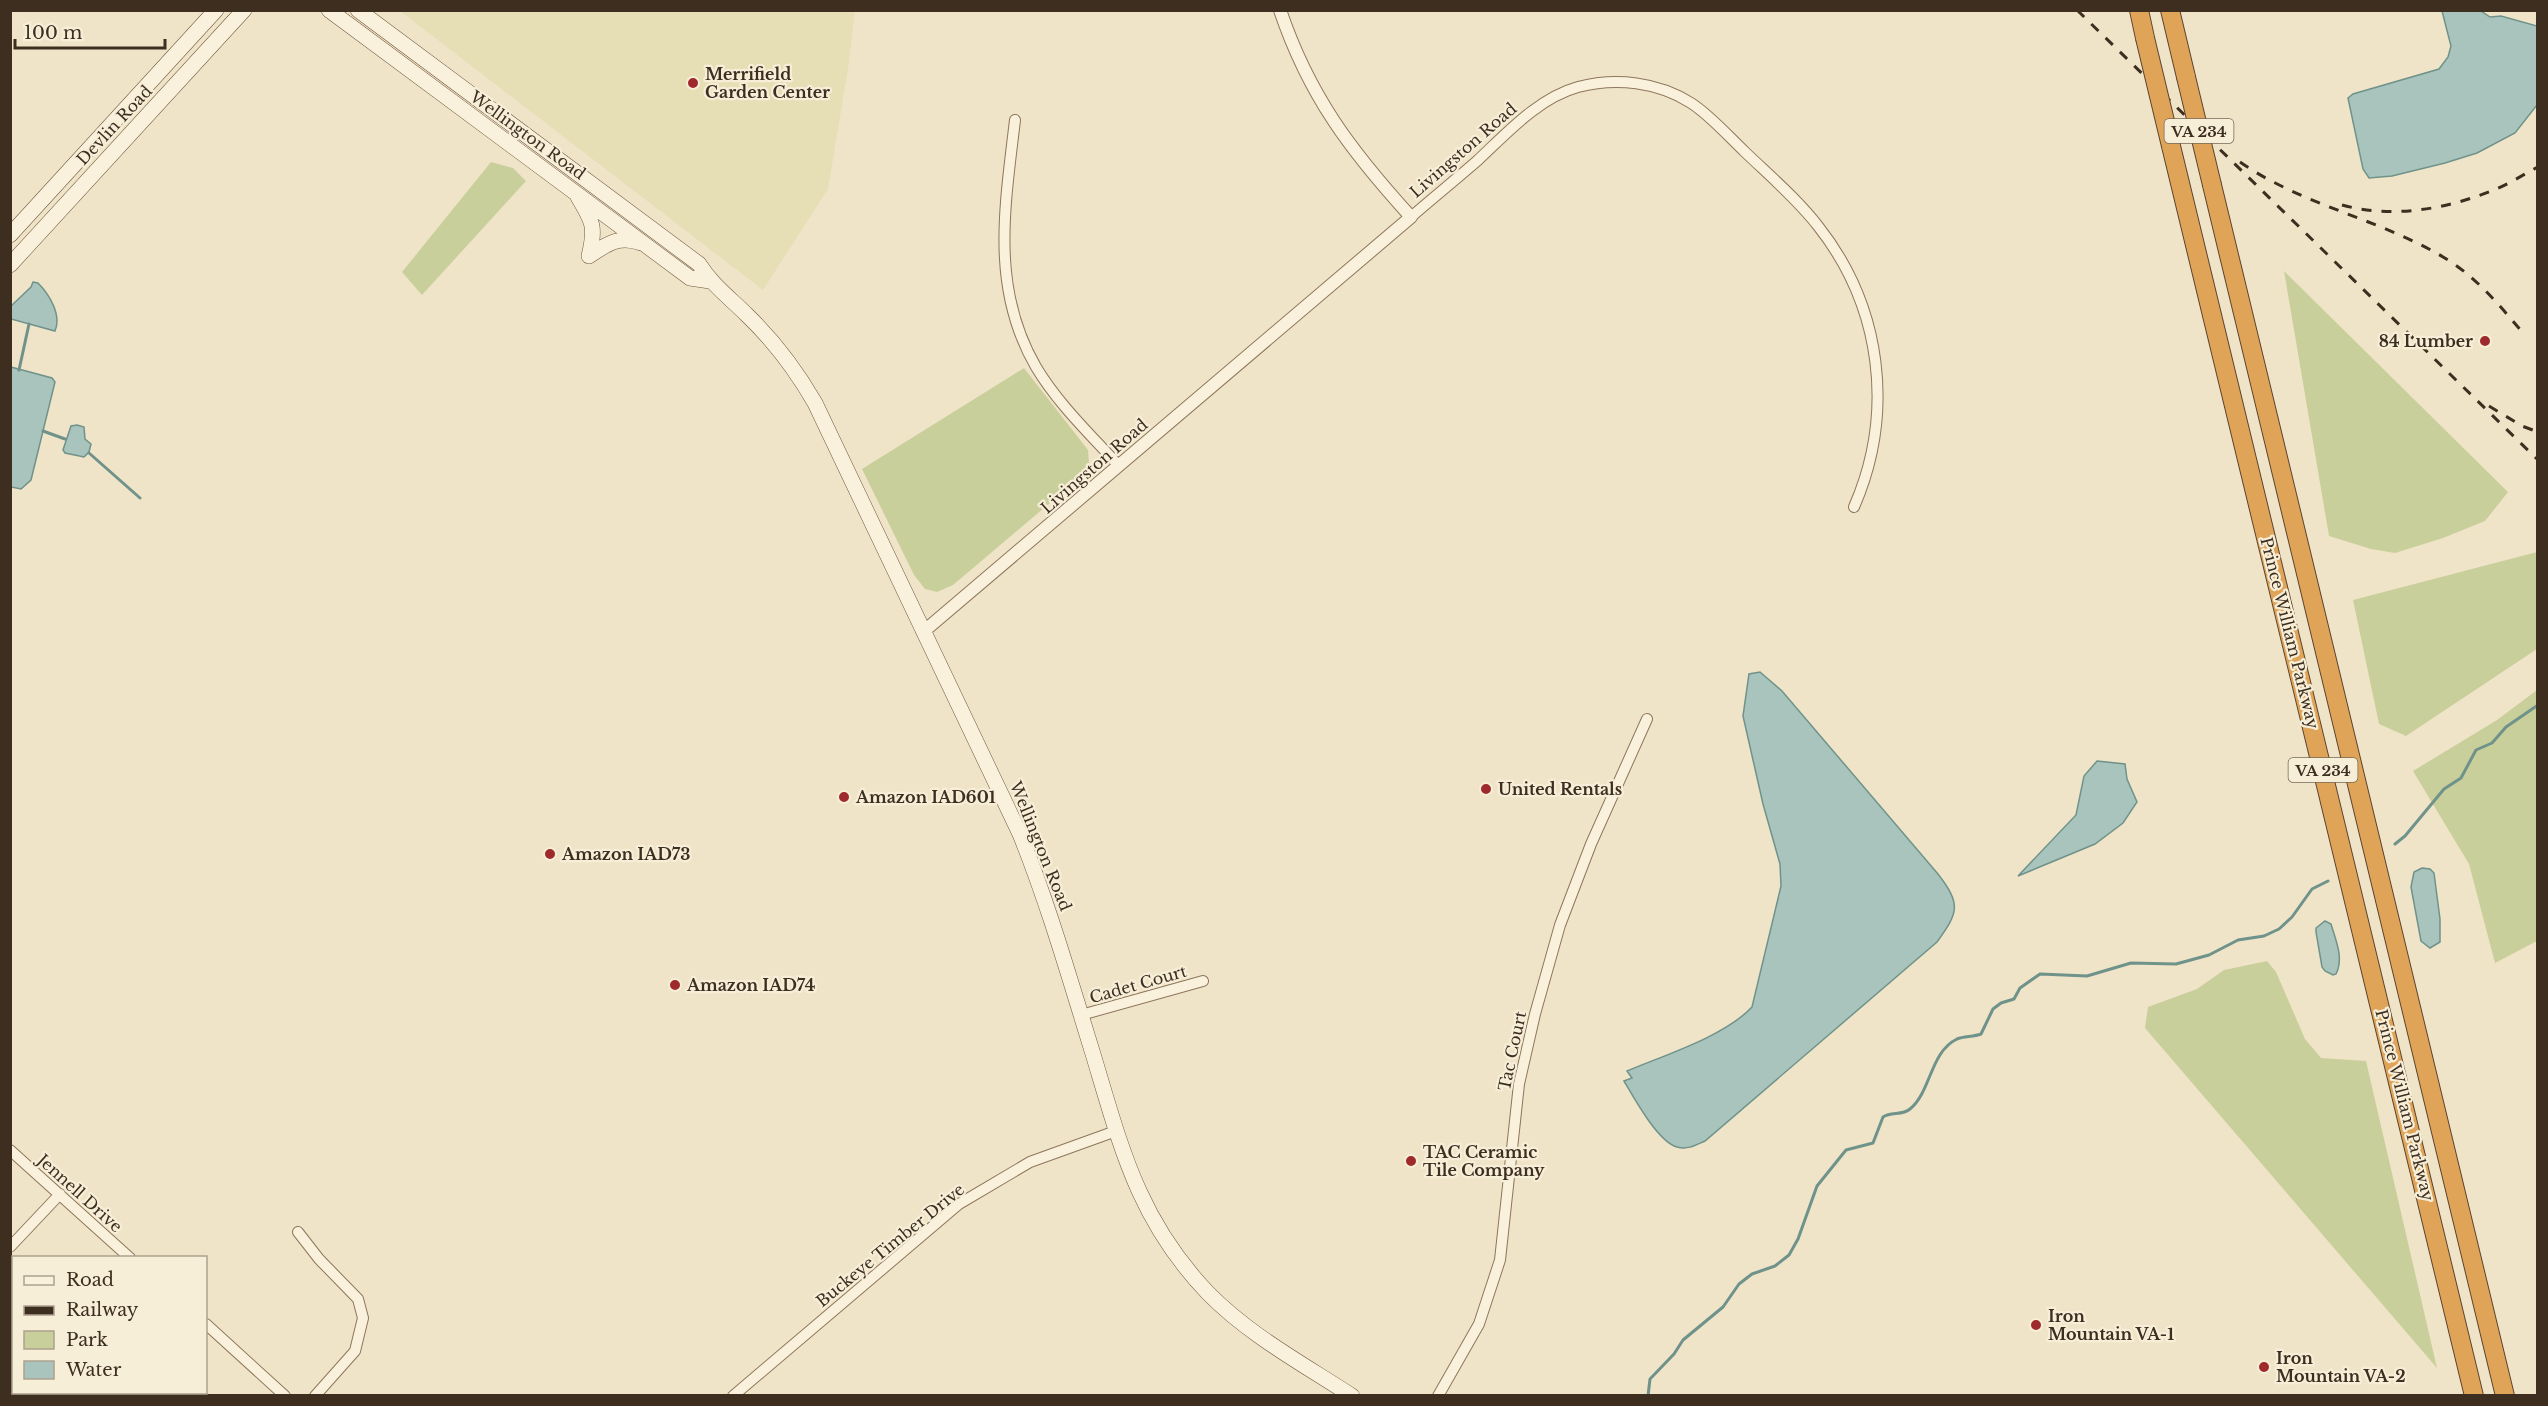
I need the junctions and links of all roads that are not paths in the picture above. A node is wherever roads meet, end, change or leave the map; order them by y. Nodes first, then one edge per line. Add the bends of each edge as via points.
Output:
1 (216, 10) edge
2 (244, 10) edge
3 (328, 10) edge
4 (358, 10) edge
5 (1280, 10) edge
6 (2139, 10) edge
7 (2170, 10) edge
8 (1015, 120) dead end
9 (573, 189) junction
10 (1411, 217) junction
11 (10, 235) edge
12 (649, 246) junction
13 (10, 265) edge
14 (710, 281) junction
15 (1119, 466) junction
16 (1854, 507) dead end
17 (923, 632) junction
18 (1647, 719) dead end
19 (1203, 981) dead end
20 (1081, 1015) junction
21 (1116, 1131) junction
22 (10, 1150) edge
23 (60, 1194) junction
24 (298, 1232) dead end
25 (10, 1248) edge
26 (129, 1256) edge
27 (207, 1325) edge
28 (285, 1395) edge
29 (315, 1395) edge
30 (733, 1395) edge
31 (1352, 1395) edge
32 (1438, 1395) edge
33 (2474, 1395) edge
34 (2505, 1395) edge

1 - 11 main road, Devlin Road
2 - 13 main road, Devlin Road
3 - 9 main road, Wellington Road
4 - 14 main road, Wellington Road via 699,264
5 - 10 street via 1302,68 1329,116 1370,172
6 - 33 highway, Prince William Parkway / VA 234, bridge
7 - 34 highway, Prince William Parkway / VA 234, bridge
8 - 15 street via 1003,231 1008,294 1015,321 1044,378
9 - 12 main road, Wellington Road
9 - 12 main road via 593,224 589,256 617,240
10 - 15 street, Livingston Road
10 - 16 street, Livingston Road via 1525,117 1577,87 1612,81 1634,83 1654,87 1692,104 1818,225 1837,250 1860,298 1873,346 1877,417 1872,458
12 - 14 main road, Wellington Road via 690,278
14 - 17 main road, Wellington Road via 766,334 805,386
15 - 17 street, Livingston Road
17 - 20 main road, Wellington Road via 1024,843
18 - 32 street, Tac Court via 1560,925 1519,1084 1500,1260 1479,1324
19 - 20 street, Cadet Court
20 - 21 main road, Wellington Road
21 - 30 street, Buckeye Timber Drive via 1030,1162 959,1204
21 - 31 main road, Wellington Road via 1148,1210 1193,1276 1252,1330
22 - 23 street, Jennell Drive
23 - 25 street
23 - 26 street, Jennell Drive
24 - 29 street via 358,1299 363,1318 355,1351
27 - 28 street

